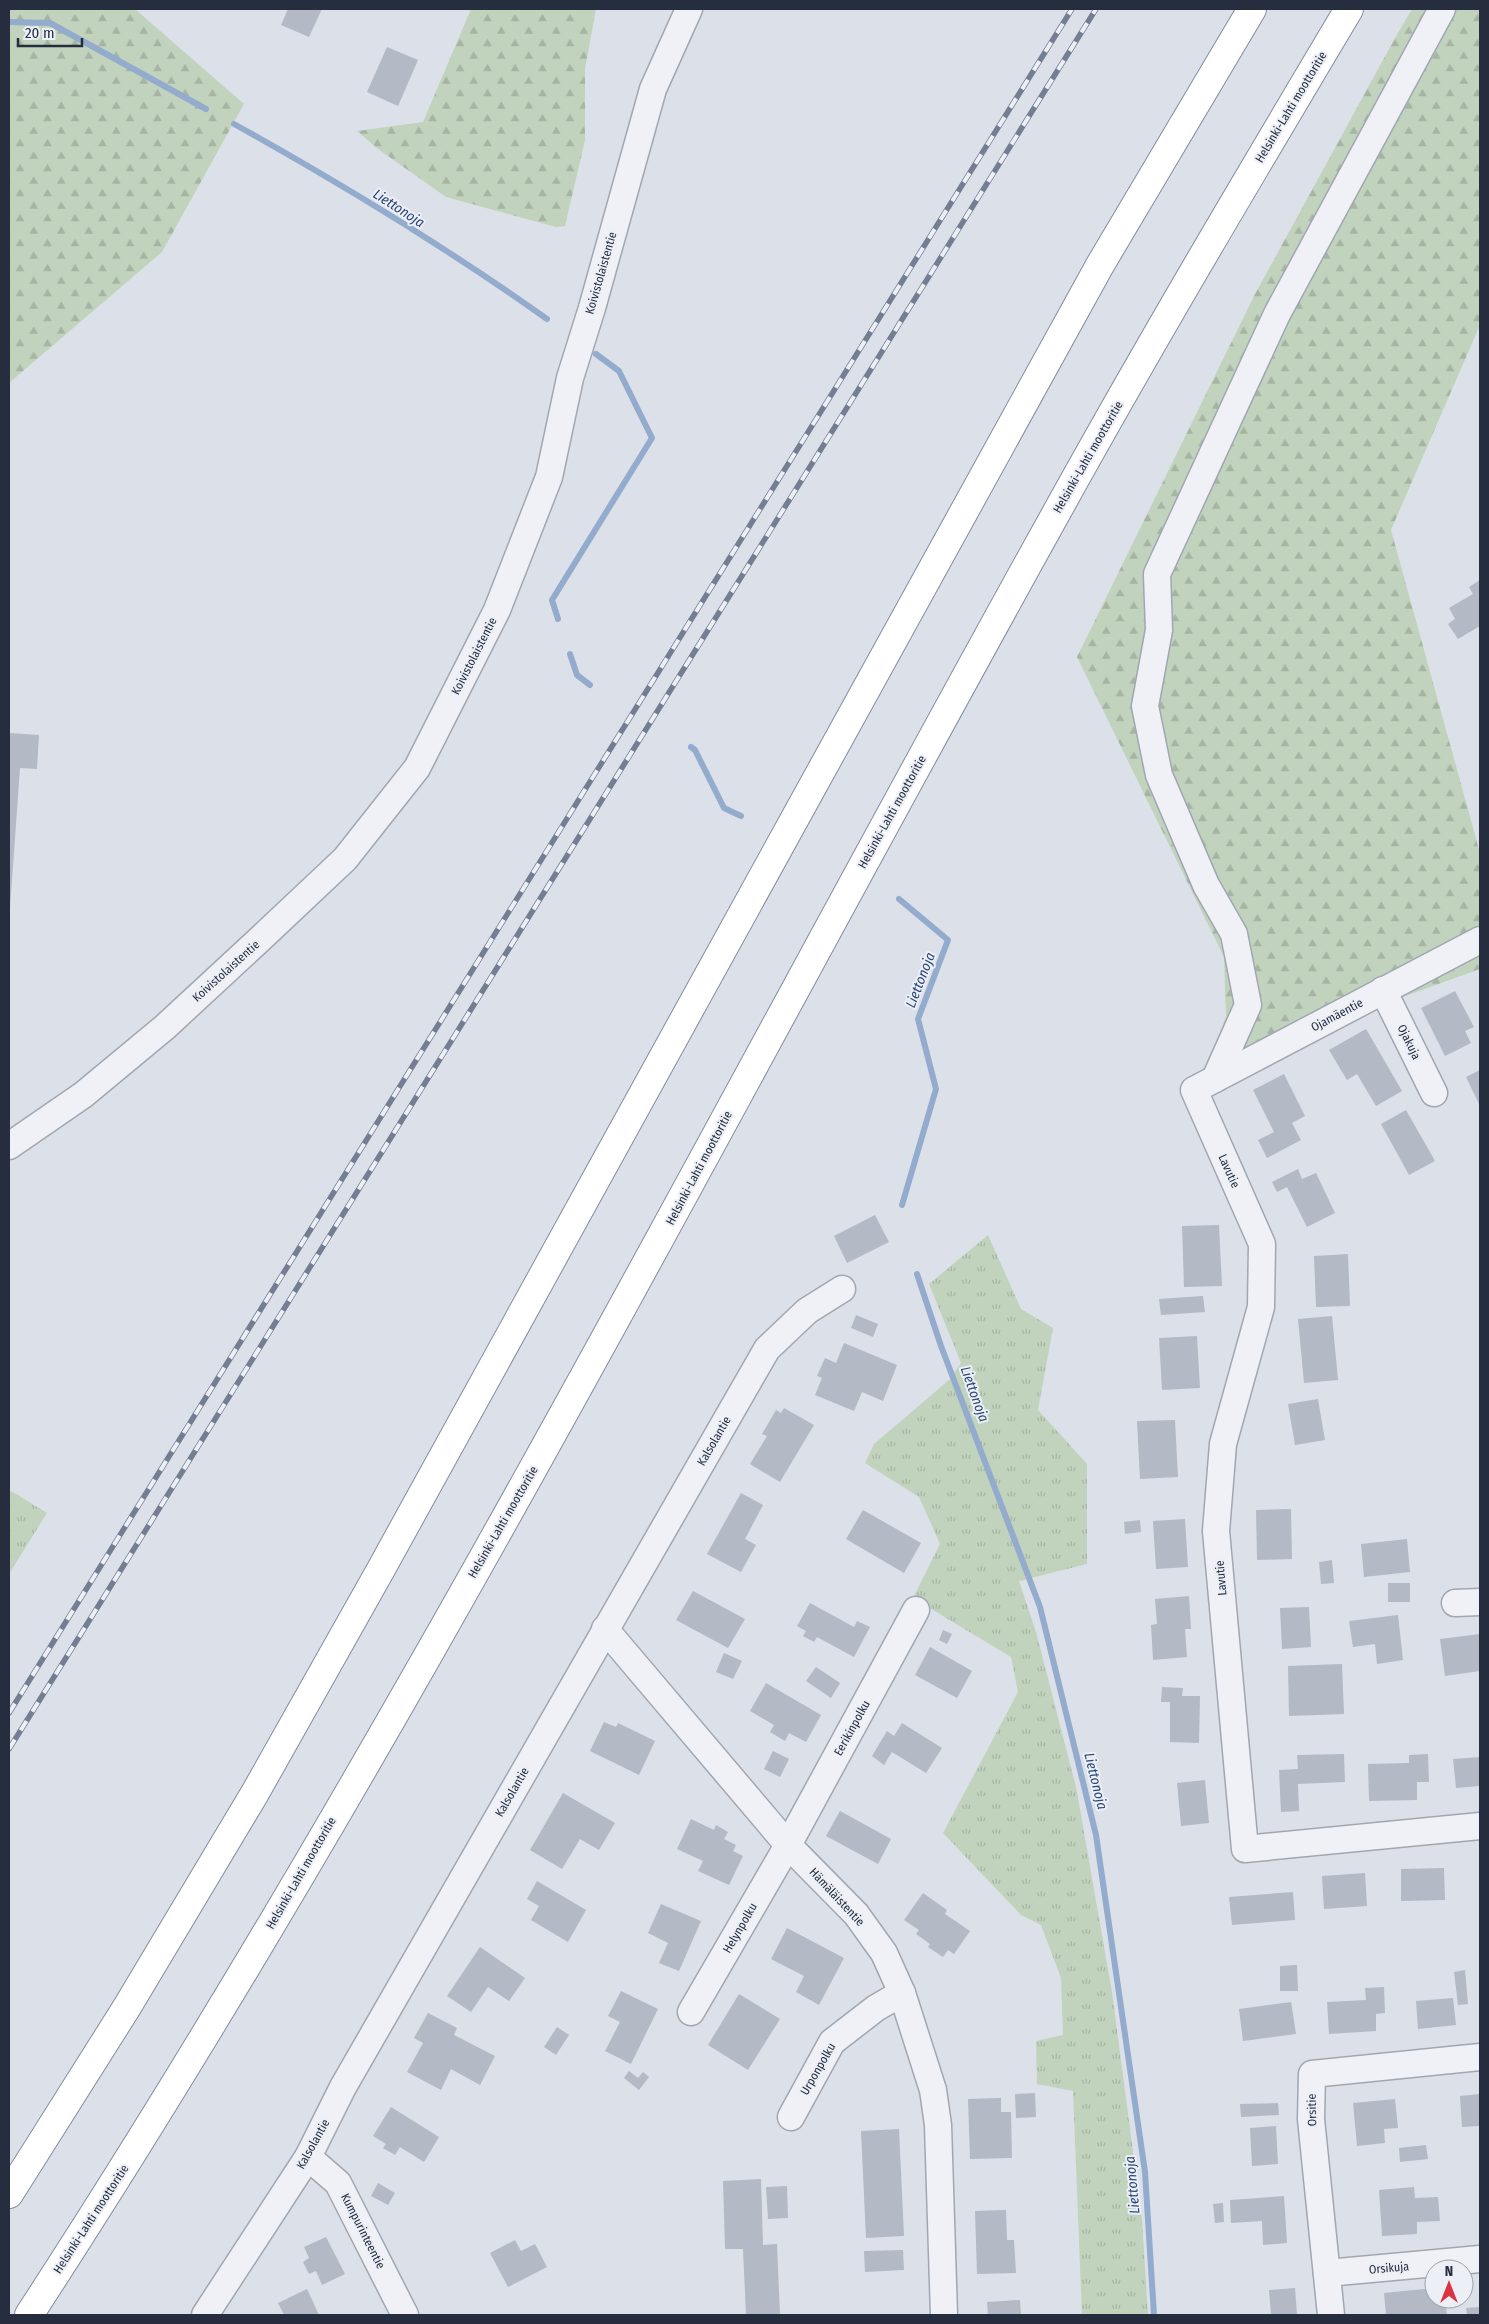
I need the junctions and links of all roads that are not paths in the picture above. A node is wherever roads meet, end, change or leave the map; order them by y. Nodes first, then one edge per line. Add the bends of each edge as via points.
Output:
1 (689, 9) edge
2 (1252, 9) edge
3 (1349, 9) edge
4 (1442, 9) edge
5 (1480, 940) edge
6 (1383, 990) junction
7 (1204, 1085) junction
8 (1434, 1093) dead end
9 (9, 1146) edge
10 (842, 1289) dead end
11 (916, 1610) dead end
12 (606, 1629) junction
13 (1480, 1826) edge
14 (788, 1845) junction
15 (902, 1993) junction
16 (691, 2012) dead end
17 (1480, 2057) edge
18 (791, 2117) dead end
19 (308, 2157) junction
20 (9, 2194) edge
21 (1480, 2259) edge
22 (1327, 2273) junction
23 (29, 2315) edge
24 (205, 2315) edge
25 (405, 2315) edge
26 (944, 2315) edge
27 (1331, 2315) edge

1 - 9 street, Koivistolaistentie via 653,89 570,378 549,477 498,610 417,768 345,859 259,940 165,1027 82,1095
2 - 20 highway via 1100,265 264,1776
3 - 23 highway, Helsinki-Lahti moottoritie via 1058,510 594,1362 353,1786 211,2028
4 - 7 street via 1277,314 1157,574 1159,630 1145,706 1159,775 1206,885 1234,934 1248,1005
5 - 6 street, Ojamäentie
6 - 7 street, Ojamäentie
6 - 8 street, Ojakuja
7 - 13 street, Lavutie via 1262,1244 1261,1307 1222,1444 1216,1531 1244,1848
10 - 12 street, Kalsolantie via 807,1311 767,1349
11 - 14 street, Eerikinpolku
12 - 14 street, Hämäläistentie
12 - 19 street, Kalsolantie via 344,2087
14 - 15 street, Hämäläistentie via 856,1914 884,1953
14 - 16 street, Helynpolku
15 - 18 street, Urponpolku via 876,2008 832,2042
15 - 26 street, Hämäläistentie via 933,2090 938,2125
17 - 22 street, Orsitie via 1312,2074 1311,2118
19 - 24 street, Kalsolantie
19 - 25 street, Kumpurinteentie via 338,2183
21 - 22 street, Orsikuja
22 - 27 street, Orsitie

